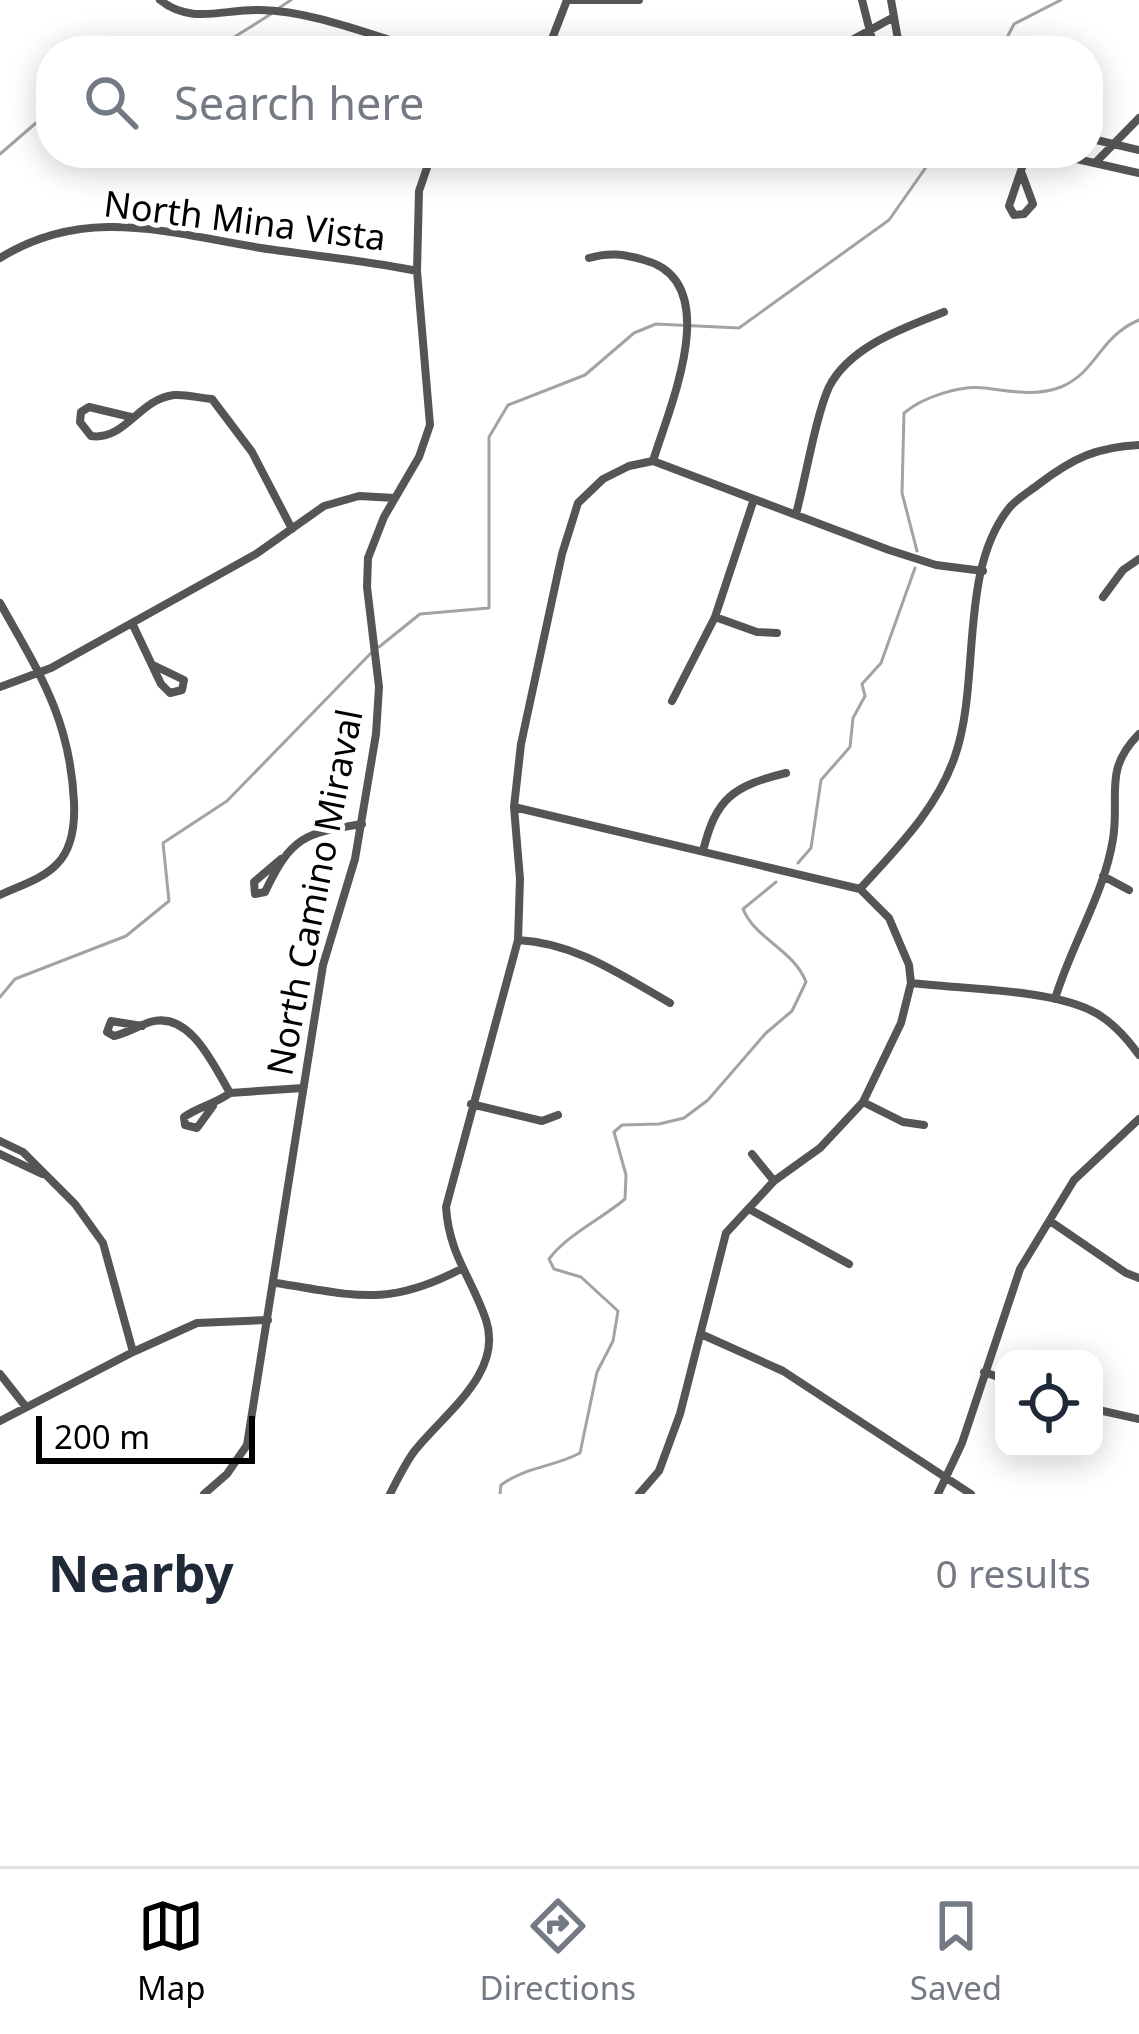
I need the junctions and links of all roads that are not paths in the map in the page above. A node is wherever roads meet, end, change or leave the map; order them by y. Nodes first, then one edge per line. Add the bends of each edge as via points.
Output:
1 (160, 0) edge
2 (569, 0) edge
3 (640, 0) edge
4 (862, 0) edge
5 (891, 0) edge
6 (892, 18) junction
7 (866, 29) junction
8 (370, 36) edge
9 (553, 36) edge
10 (855, 36) edge
11 (869, 36) edge
12 (896, 36) edge
13 (1139, 118) edge
14 (1103, 141) edge
15 (1114, 143) junction
16 (1139, 150) edge
17 (1103, 155) edge
18 (1103, 165) edge
19 (426, 168) edge
20 (1023, 168) edge
21 (1139, 173) edge
22 (1022, 174) junction
23 (0, 257) edge
24 (589, 258) dead end
25 (417, 271) junction
26 (944, 312) dead end
27 (130, 417) junction
28 (1139, 445) edge
29 (653, 461) junction
30 (395, 498) junction
31 (754, 499) junction
32 (796, 514) junction
33 (292, 529) junction
34 (1139, 559) edge
35 (982, 571) junction
36 (1103, 597) dead end
37 (0, 603) edge
38 (715, 617) junction
39 (132, 623) junction
40 (777, 633) dead end
41 (153, 665) dead end
42 (40, 674) junction
43 (0, 687) edge
44 (672, 701) dead end
45 (1139, 734) edge
46 (786, 773) dead end
47 (514, 807) junction
48 (362, 824) junction
49 (703, 851) junction
50 (281, 860) junction
51 (1103, 876) junction
52 (860, 890) junction
53 (1129, 890) dead end
54 (0, 895) edge
55 (518, 940) junction
56 (910, 983) junction
57 (1055, 999) junction
58 (670, 1004) dead end
59 (142, 1026) dead end
60 (1139, 1054) edge
61 (303, 1088) junction
62 (230, 1093) junction
63 (862, 1102) junction
64 (471, 1104) junction
65 (213, 1106) dead end
66 (557, 1115) dead end
67 (1139, 1119) edge
68 (924, 1124) dead end
69 (0, 1141) edge
70 (0, 1154) edge
71 (752, 1154) dead end
72 (43, 1175) junction
73 (774, 1180) junction
74 (749, 1209) junction
75 (1049, 1221) junction
76 (849, 1264) dead end
77 (460, 1269) junction
78 (1139, 1278) edge
79 (276, 1282) junction
80 (268, 1320) junction
81 (703, 1334) junction
82 (133, 1352) junction
83 (984, 1372) junction
84 (0, 1374) edge
85 (995, 1376) edge
86 (26, 1407) junction
87 (1103, 1411) edge
88 (1139, 1419) edge
89 (0, 1421) edge
90 (945, 1476) junction
91 (204, 1494) edge
92 (390, 1494) edge
93 (639, 1494) edge
94 (938, 1494) edge
95 (971, 1494) edge

1 - 8 street via 189,14 261,10
2 - 3 street
2 - 9 street
4 - 7 street
5 - 6 street
6 - 7 street
6 - 12 street
7 - 10 street
7 - 11 street
13 - 15 street
14 - 15 street
15 - 16 street
15 - 17 street
18 - 21 street
19 - 25 street, North Camino Miraval via 418,191
20 - 22 street
22 - 22 street via 1009,206 1014,214 1033,204
23 - 25 street, North Mina Vista via 52,232 113,225
24 - 29 street via 608,252 650,261 674,275 689,305 683,362
25 - 30 street, North Camino Miraval via 431,416
26 - 32 street via 858,354 830,386
27 - 27 street via 89,407 80,422 91,436 107,438
27 - 33 street via 171,395 212,399 252,452
28 - 35 street via 1103,447 1011,505
29 - 31 street
29 - 47 street via 603,479 578,503 521,744
30 - 33 street via 332,502
30 - 48 street, North Camino Miraval via 367,568 379,701
31 - 32 street
31 - 38 street
32 - 35 street via 936,565
33 - 39 street
34 - 36 street
35 - 52 street via 958,750 931,806
37 - 42 street
38 - 40 street
38 - 44 street
39 - 41 street
39 - 42 street
42 - 43 street
42 - 54 street via 69,746 73,832 55,867
45 - 51 street via 1122,751 1113,779 1114,837
46 - 49 street via 723,799
47 - 49 street
47 - 55 street
48 - 50 street via 308,835
48 - 61 street, North Camino Miraval via 326,951
49 - 52 street
50 - 50 street via 254,882 255,894 265,892
51 - 53 street
51 - 57 street
52 - 56 street via 889,918
55 - 58 street via 590,957
55 - 64 street
56 - 57 street
56 - 63 street via 901,1023
57 - 60 street via 1092,1010
59 - 62 street via 178,1025 199,1040
61 - 62 street
61 - 79 street, North Camino Miraval
62 - 65 street
63 - 68 street
63 - 73 street via 820,1148
64 - 66 street via 542,1121
64 - 77 street via 446,1207
67 - 75 street via 1074,1180
69 - 72 street
70 - 72 street
71 - 73 street
72 - 82 street via 103,1243
73 - 74 street
74 - 76 street
74 - 81 street via 725,1233
75 - 78 street
75 - 83 street via 1020,1269
77 - 79 street via 393,1296
77 - 92 street via 486,1319 487,1362
79 - 80 street, North Camino Miraval
80 - 82 street via 197,1323
80 - 91 street, North Camino Miraval via 248,1445
81 - 90 street via 783,1371
81 - 93 street via 659,1471
82 - 86 street
83 - 85 street
83 - 90 street
84 - 86 street
86 - 89 street
87 - 88 street
90 - 94 street
90 - 95 street

